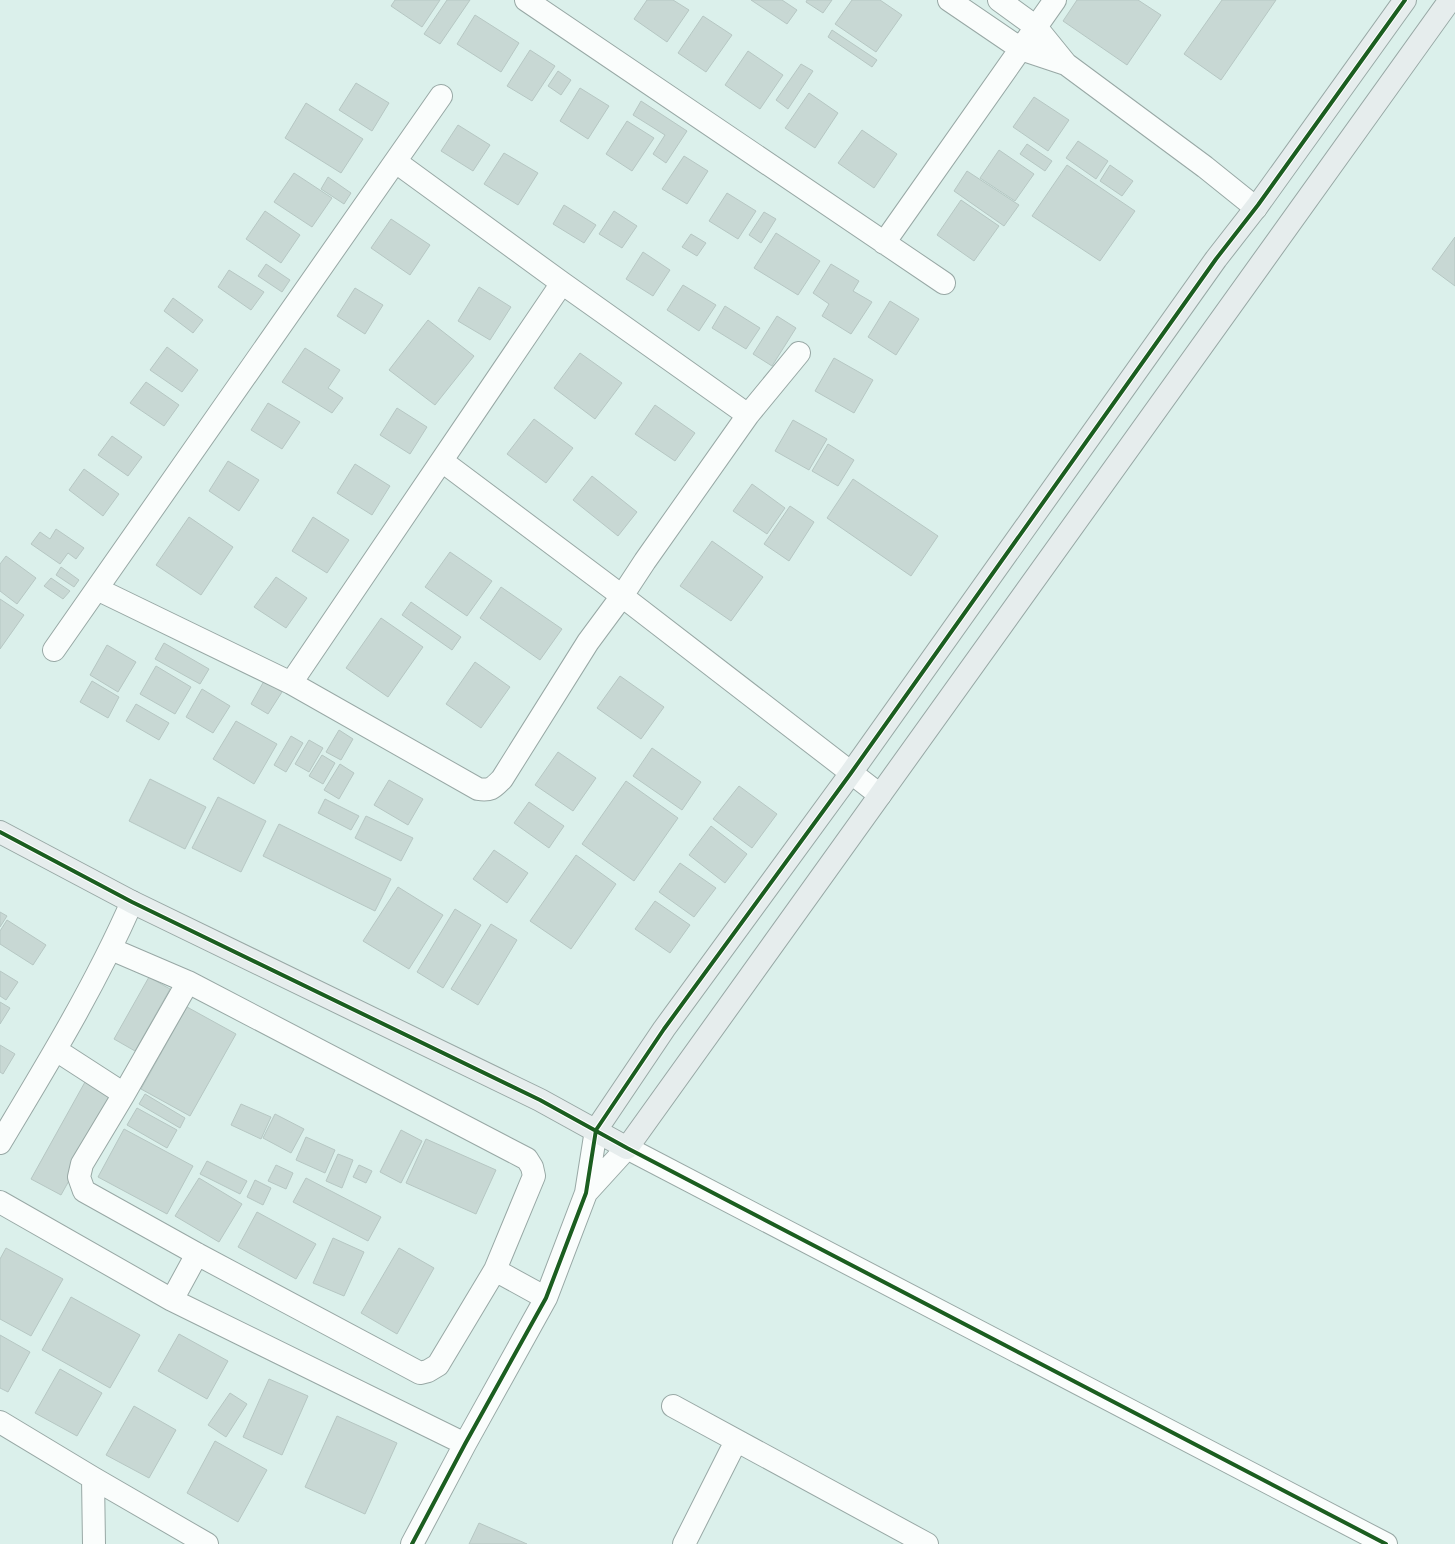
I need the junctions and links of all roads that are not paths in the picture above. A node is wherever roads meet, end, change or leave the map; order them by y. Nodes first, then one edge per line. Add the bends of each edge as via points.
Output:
1 (526, 0) edge
2 (949, 0) edge
3 (999, 0) edge
4 (1055, 0) edge
5 (1405, 0) edge
6 (1450, 0) edge
7 (1036, 27) junction
8 (1021, 49) junction
9 (1066, 64) junction
10 (442, 96) dead end
11 (396, 162) junction
12 (1256, 208) junction
13 (884, 243) junction
14 (562, 283) junction
15 (944, 283) dead end
16 (799, 353) dead end
17 (748, 415) junction
18 (442, 461) junction
19 (97, 589) junction
20 (622, 596) junction
21 (54, 650) dead end
22 (291, 683) junction
23 (851, 773) junction
24 (880, 795) junction
25 (0, 832) edge
26 (132, 902) junction
27 (112, 948) junction
28 (188, 982) junction
29 (56, 1050) junction
30 (124, 1094) junction
31 (596, 1130) junction
32 (0, 1143) edge
33 (627, 1148) junction
34 (586, 1193) junction
35 (0, 1202) edge
36 (197, 1254) junction
37 (495, 1270) junction
38 (546, 1298) junction
39 (172, 1300) junction
40 (673, 1406) dead end
41 (0, 1422) edge
42 (736, 1441) junction
43 (465, 1444) junction
44 (94, 1478) junction
45 (921, 1543) edge
46 (94, 1544) edge
47 (207, 1544) edge
48 (412, 1544) edge
49 (684, 1544) edge
50 (1386, 1544) edge

1 - 13 street
2 - 8 street
3 - 7 street
4 - 7 street
5 - 12 street
6 - 24 street
7 - 8 street
7 - 9 street
8 - 9 street
8 - 13 street
9 - 12 street
10 - 11 street
11 - 14 street
11 - 19 street
12 - 23 street via 1216,258
13 - 15 street
14 - 17 street
14 - 18 street
16 - 17 street
17 - 20 street
18 - 20 street
18 - 22 street
19 - 21 street
19 - 22 street
20 - 22 street via 588,642 502,779 487,790 478,788
20 - 23 street
23 - 24 street
23 - 31 street via 664,1028
24 - 33 street
25 - 26 street
26 - 27 street
26 - 31 street via 540,1100
27 - 28 street
27 - 29 street
28 - 30 street
28 - 37 street via 527,1159 534,1176
29 - 30 street
29 - 32 street
30 - 36 street via 82,1164 79,1177 84,1191
31 - 33 street
31 - 34 street
33 - 34 street
33 - 50 street
34 - 38 street
35 - 39 street
36 - 37 street via 420,1373 438,1365
36 - 39 street
37 - 38 street
38 - 43 street
39 - 43 street
40 - 42 street
41 - 44 street
42 - 45 street
42 - 49 street
43 - 48 street
44 - 46 street
44 - 47 street

